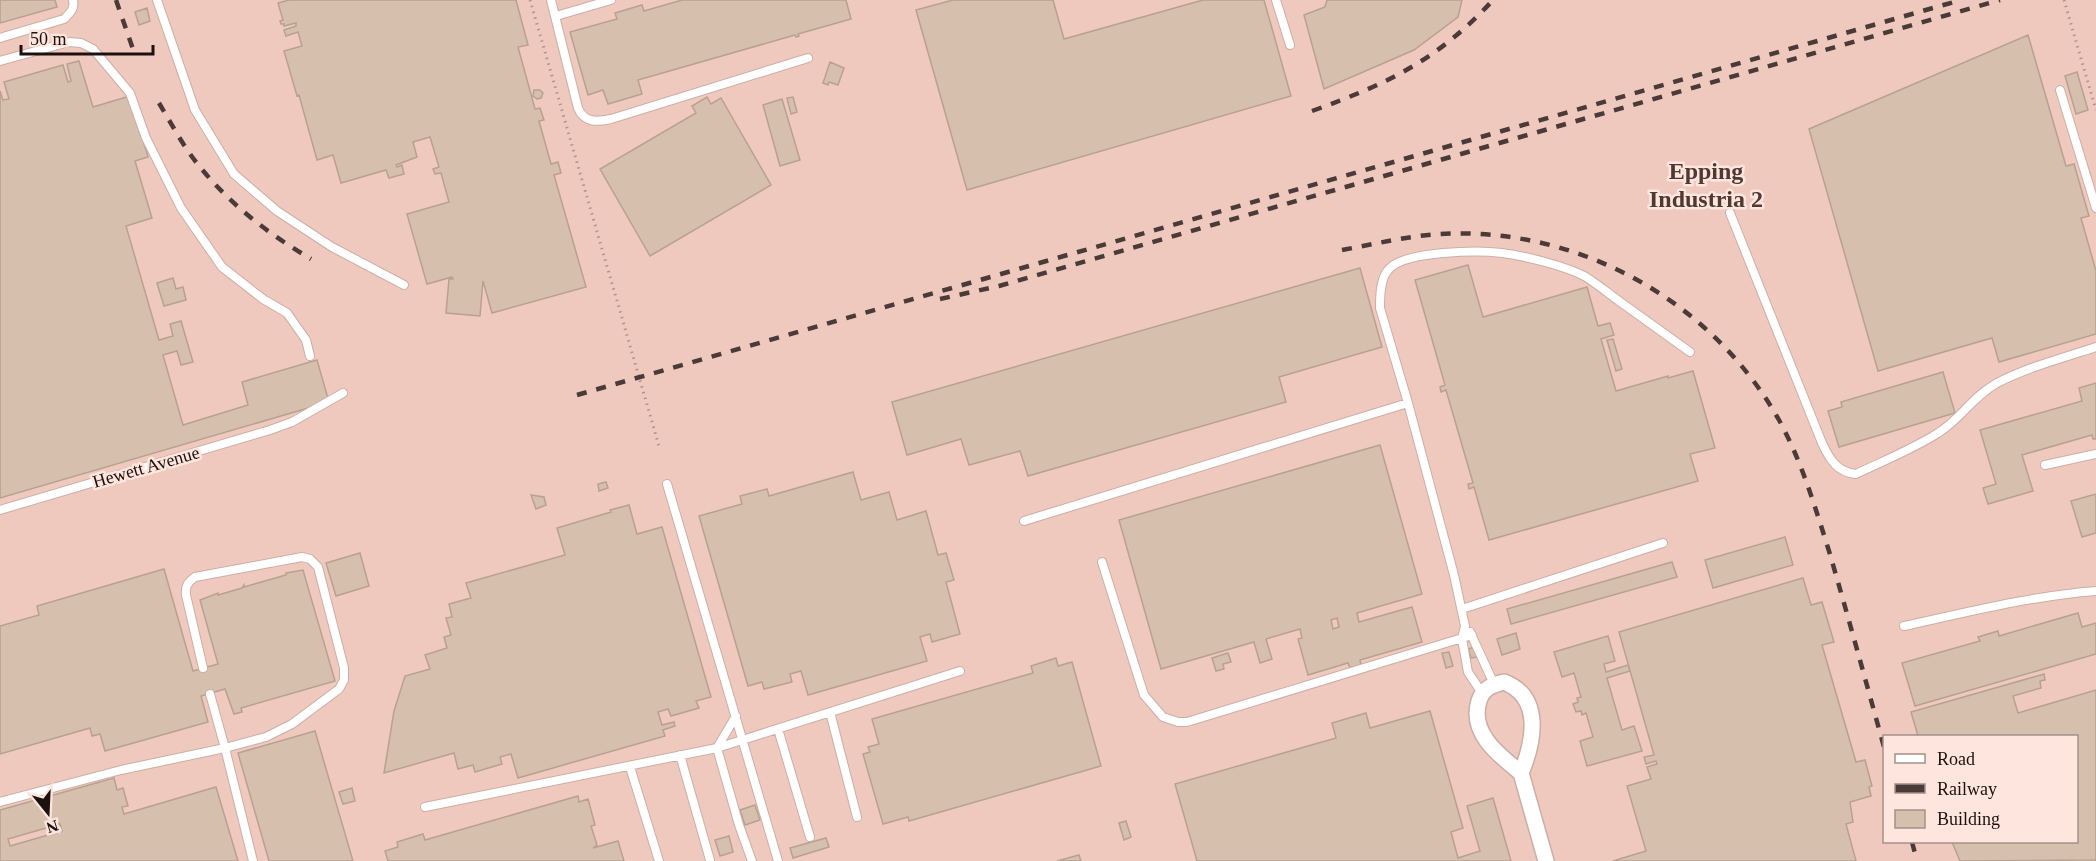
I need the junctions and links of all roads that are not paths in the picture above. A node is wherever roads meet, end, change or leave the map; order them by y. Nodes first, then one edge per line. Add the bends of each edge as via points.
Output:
1 (73, 0) edge
2 (157, 0) edge
3 (551, 0) edge
4 (611, 0) edge
5 (1276, 0) edge
6 (556, 16) junction
7 (0, 38) edge
8 (1290, 45) dead end
9 (808, 58) dead end
10 (0, 61) edge
11 (2060, 90) dead end
12 (2096, 208) edge
13 (1731, 213) dead end
14 (404, 285) dead end
15 (2096, 347) edge
16 (1690, 352) dead end
17 (310, 356) dead end
18 (343, 393) dead end
19 (1408, 403) junction
20 (2096, 454) edge
21 (2045, 465) dead end
22 (667, 484) dead end
23 (0, 510) edge
24 (1024, 521) dead end
25 (1663, 543) dead end
26 (1102, 562) dead end
27 (2096, 591) edge
28 (1462, 609) junction
29 (1465, 626) junction
30 (1904, 626) dead end
31 (1472, 635) junction
32 (1462, 639) junction
33 (203, 668) dead end
34 (960, 671) dead end
35 (1488, 689) junction
36 (210, 694) dead end
37 (830, 712) junction
38 (736, 716) junction
39 (778, 729) junction
40 (744, 740) junction
41 (225, 748) junction
42 (717, 748) junction
43 (680, 755) junction
44 (630, 767) junction
45 (1521, 773) junction
46 (0, 802) edge
47 (425, 807) dead end
48 (857, 817) dead end
49 (810, 837) dead end
50 (710, 860) edge
51 (253, 861) edge
52 (659, 861) edge
53 (752, 861) edge
54 (778, 861) edge
55 (1546, 861) edge

1 - 7 lane via 74,7 64,19
2 - 14 lane via 195,110 234,174 277,211 332,247
3 - 6 lane
4 - 6 lane
5 - 8 lane
6 - 9 lane via 578,108 587,120 611,119
10 - 17 lane via 69,42 93,49 130,93 146,138 181,208 222,267 287,313 306,340
11 - 12 lane
13 - 15 lane via 1828,458 1847,473 1857,474 1938,433 1986,390 2006,379
16 - 19 lane via 1584,276 1536,259 1500,253 1424,255 1390,268 1380,293 1380,308
18 - 23 lane, Hewett Avenue via 292,422
19 - 24 lane
19 - 28 lane
20 - 21 lane
22 - 38 lane
25 - 28 lane
26 - 32 lane via 1144,695 1163,717 1178,722
27 - 30 lane via 2035,597
28 - 29 lane
29 - 31 lane
29 - 32 lane
31 - 32 lane
31 - 35 lane
32 - 35 lane via 1468,672
33 - 41 lane via 186,595 188,582 195,577 302,557 318,567 344,680 329,698 281,732
34 - 37 lane
35 - 45 street via 1476,710 1480,730 1499,755
35 - 45 street via 1504,682 1515,686 1529,704 1531,736
36 - 41 lane
37 - 39 lane
37 - 48 lane
38 - 40 lane
38 - 42 lane
39 - 40 lane
39 - 49 lane
40 - 42 lane
40 - 54 lane
41 - 46 lane
41 - 51 lane
42 - 43 lane
42 - 53 lane
43 - 44 lane
43 - 50 lane
44 - 47 lane
44 - 52 lane
45 - 55 street

